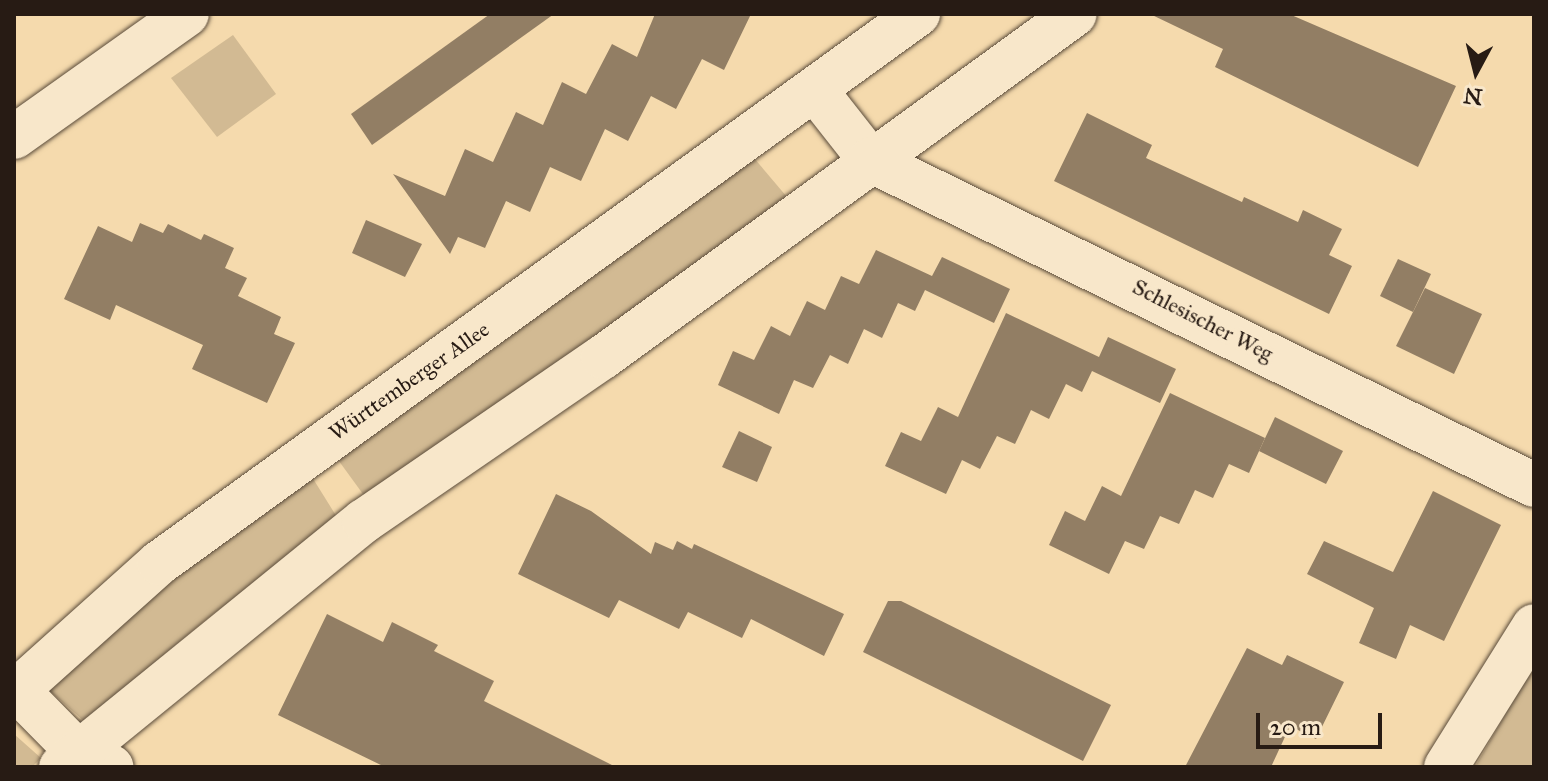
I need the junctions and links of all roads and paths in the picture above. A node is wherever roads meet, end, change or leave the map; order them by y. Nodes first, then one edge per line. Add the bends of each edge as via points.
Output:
1 (187, 14) edge
2 (918, 14) edge
3 (1059, 18) edge
4 (815, 90) junction
5 (14, 137) edge
6 (870, 160) junction
7 (1534, 485) edge
8 (1534, 626) edge
9 (16, 691) edge
10 (83, 762) edge
11 (1446, 767) edge

1 - 5 street
2 - 4 street, Württemberger Allee
3 - 6 street, Württemberger Allee
4 - 6 street
4 - 9 street, Württemberger Allee via 159,563
6 - 7 street, Schlesischer Weg
6 - 10 street, Württemberger Allee via 603,357 364,521
8 - 11 street
9 - 10 street, Württemberger Allee

